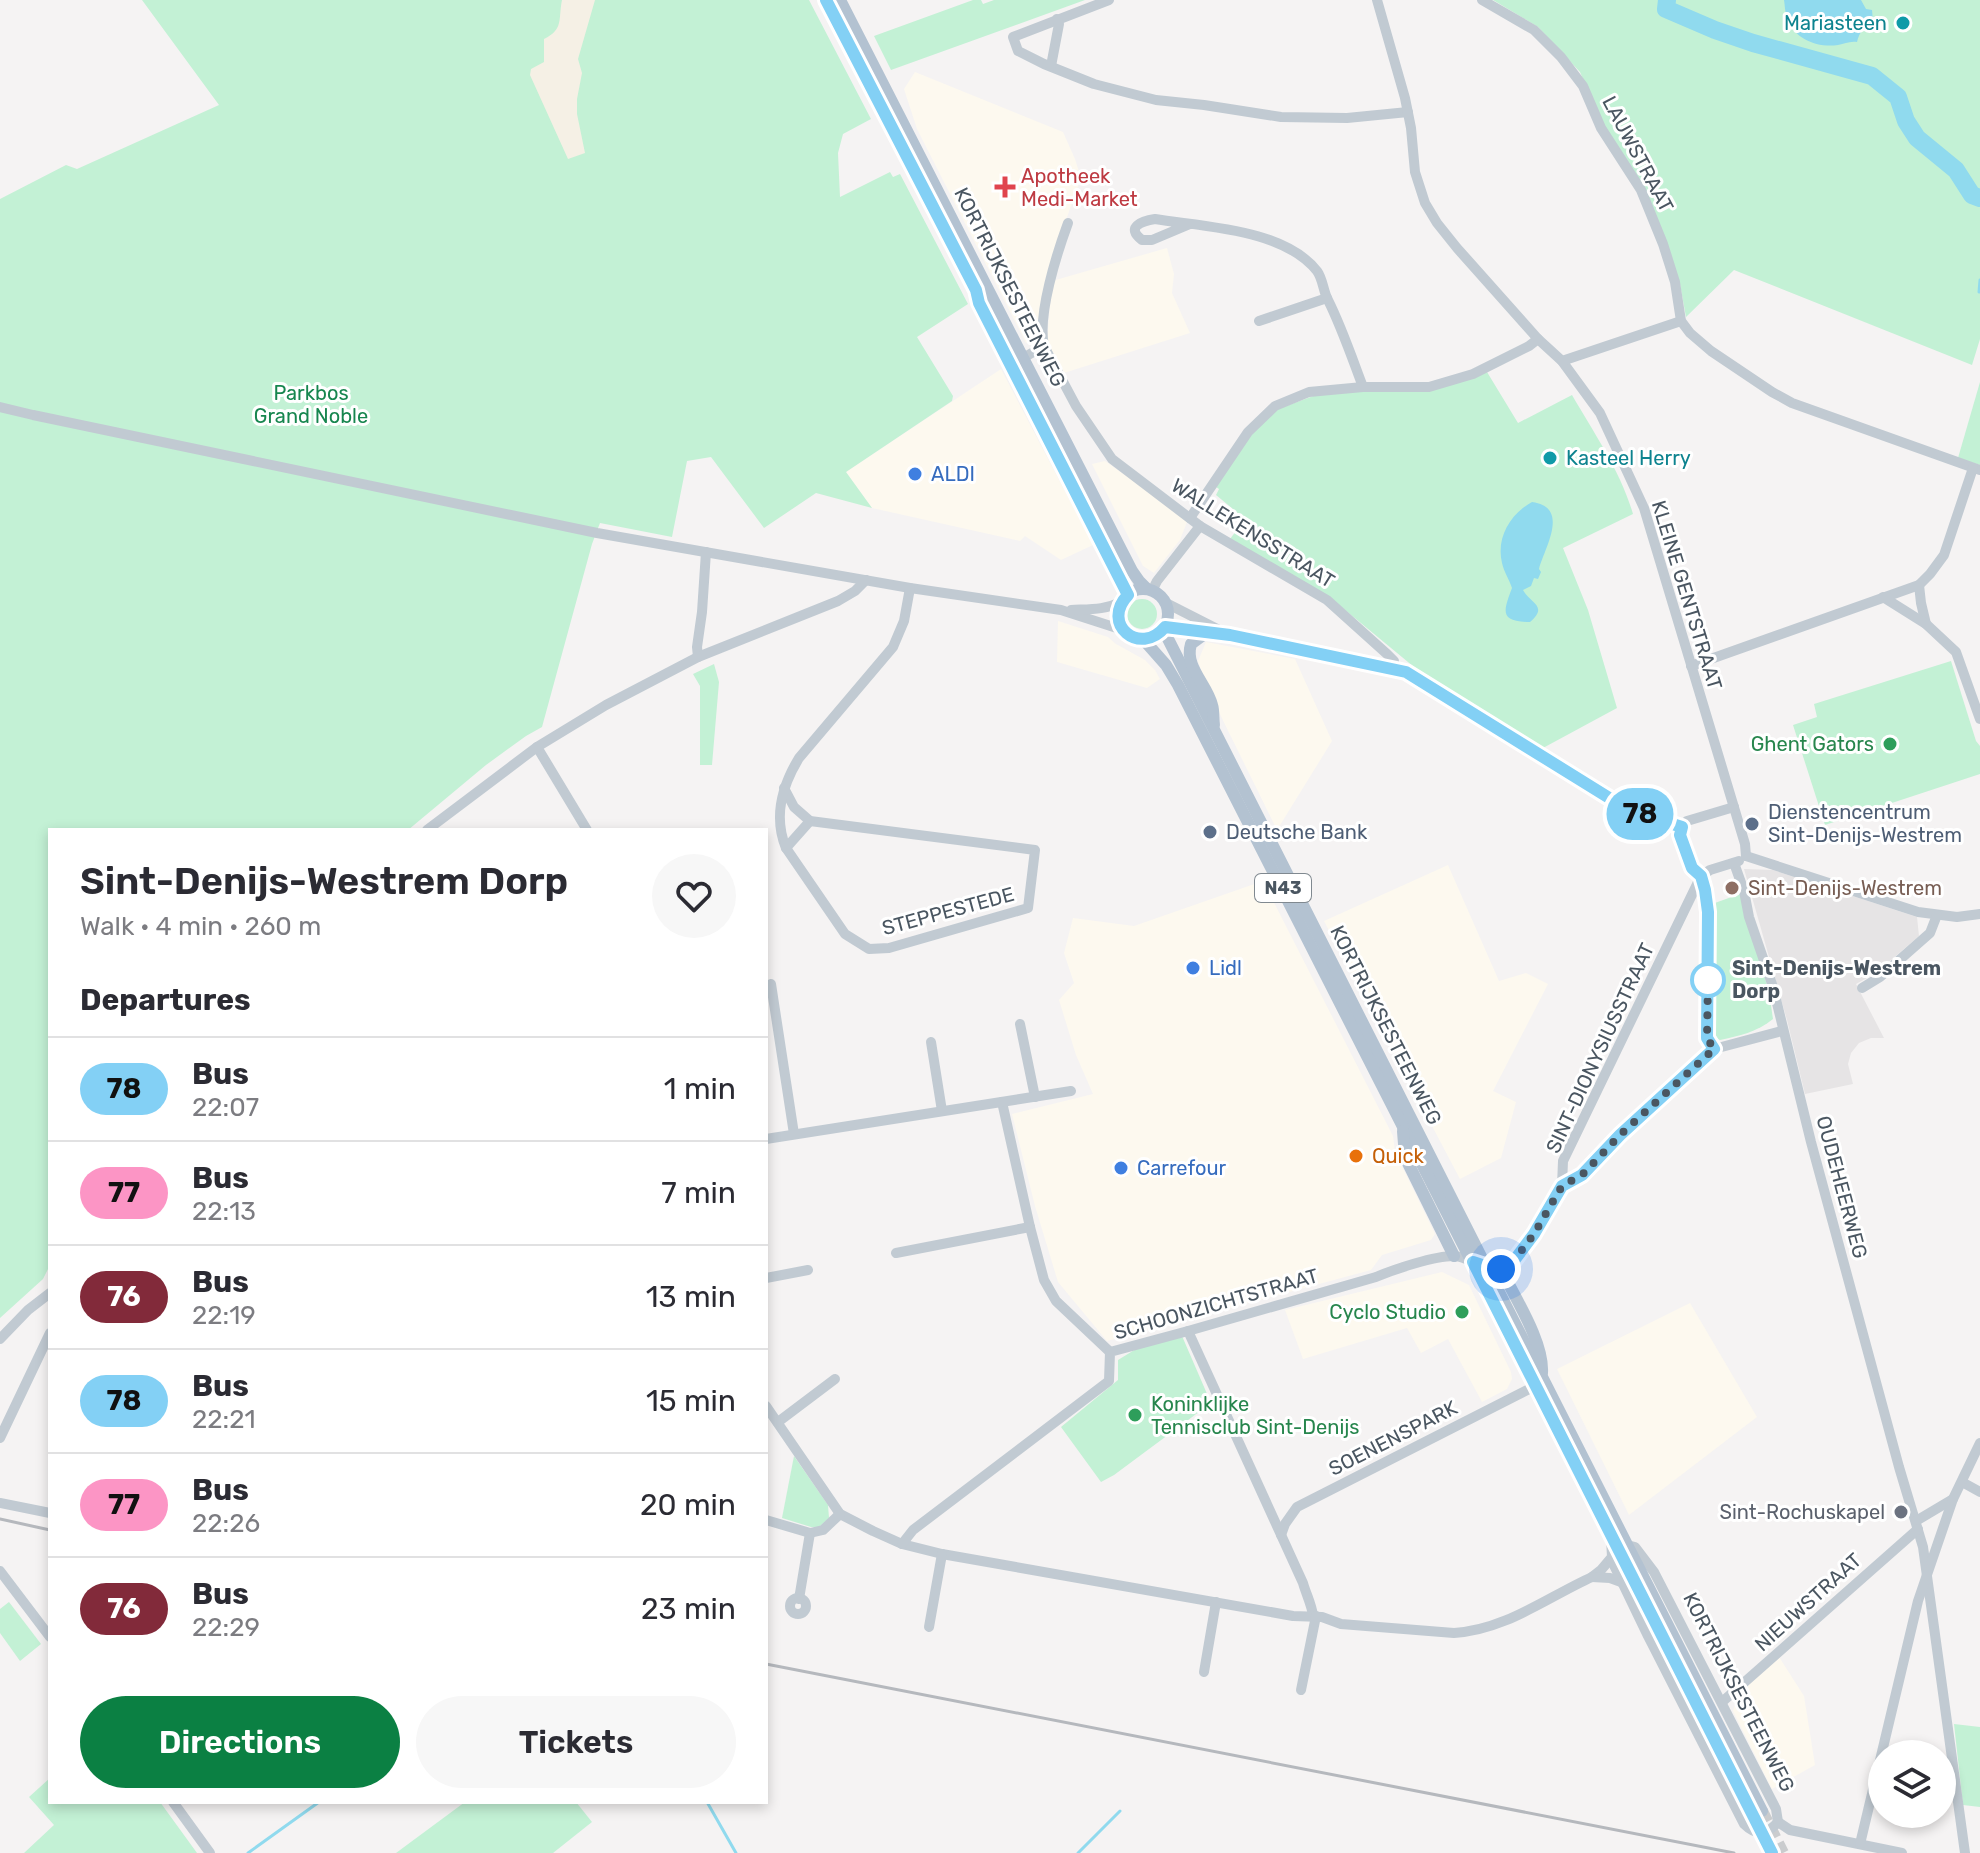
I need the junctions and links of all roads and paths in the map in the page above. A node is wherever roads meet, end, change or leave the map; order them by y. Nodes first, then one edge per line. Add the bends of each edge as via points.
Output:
1 (826, 0) edge
2 (840, 0) edge
3 (1109, 0) edge
4 (1377, 0) edge
5 (1482, 0) edge
6 (1057, 19) junction
7 (1051, 66) junction
8 (1408, 112) junction
9 (1068, 223) dead end
10 (1190, 224) dead end
11 (1327, 298) junction
12 (1259, 321) dead end
13 (1681, 321) junction
14 (1538, 339) junction
15 (1044, 346) junction
16 (1023, 358) junction
17 (1562, 361) junction
18 (1363, 387) junction
19 (0, 407) edge
20 (1976, 469) edge
21 (1190, 518) junction
22 (1200, 526) junction
23 (706, 552) junction
24 (866, 580) junction
25 (1919, 585) junction
26 (910, 588) junction
27 (1150, 590) junction
28 (1883, 597) junction
29 (1124, 598) junction
30 (1166, 603) junction
31 (1061, 610) junction
32 (1926, 624) junction
33 (1164, 628) junction
34 (1123, 630) junction
35 (1206, 633) junction
36 (1230, 635) junction
37 (1143, 639) junction
38 (698, 657) junction
39 (1691, 666) junction
40 (1394, 669) junction
41 (1978, 706) edge
42 (1980, 719) edge
43 (1214, 732) junction
44 (537, 747) junction
45 (784, 788) junction
46 (1734, 807) junction
47 (810, 821) junction
48 (1682, 827) junction
49 (430, 828) edge
50 (586, 828) edge
51 (786, 848) junction
52 (1746, 856) junction
53 (1734, 863) junction
54 (1701, 876) junction
55 (1980, 914) edge
56 (1937, 915) junction
57 (771, 984) dead end
58 (1862, 988) dead end
59 (1020, 1024) dead end
60 (1782, 1031) junction
61 (931, 1042) dead end
62 (1714, 1049) junction
63 (1071, 1091) dead end
64 (1035, 1097) junction
65 (1002, 1102) junction
66 (942, 1111) junction
67 (1403, 1124) junction
68 (794, 1134) junction
69 (768, 1139) edge
70 (1562, 1186) junction
71 (1030, 1227) junction
72 (896, 1253) dead end
73 (1454, 1256) junction
74 (1473, 1262) junction
75 (1486, 1267) junction
76 (1501, 1269) junction
77 (808, 1270) dead end
78 (768, 1278) edge
79 (48, 1298) edge
80 (1188, 1331) junction
81 (48, 1337) edge
82 (0, 1339) edge
83 (1110, 1352) junction
84 (835, 1379) dead end
85 (1538, 1381) junction
86 (768, 1409) edge
87 (778, 1422) junction
88 (0, 1438) edge
89 (1980, 1443) edge
90 (1962, 1482) junction
91 (1980, 1492) edge
92 (1953, 1499) junction
93 (0, 1503) edge
94 (838, 1511) junction
95 (48, 1513) edge
96 (768, 1521) edge
97 (1917, 1525) junction
98 (1609, 1532) junction
99 (810, 1533) junction
100 (1281, 1535) junction
101 (902, 1544) junction
102 (1631, 1546) junction
103 (942, 1554) junction
104 (1611, 1559) junction
105 (0, 1571) edge
106 (1927, 1575) junction
107 (1592, 1577) junction
108 (1621, 1582) junction
109 (799, 1599) dead end
110 (1216, 1602) junction
111 (1311, 1616) junction
112 (929, 1627) dead end
113 (48, 1634) edge
114 (1204, 1672) dead end
115 (1301, 1690) dead end
116 (1722, 1702) junction
117 (174, 1804) edge
118 (1778, 1822) junction
119 (1860, 1844) junction
120 (210, 1853) edge
121 (1902, 1853) edge
122 (1965, 1853) edge

1 - 29 main road, KORTRIJKSESTEENWEG via 976,290
2 - 16 main road, KORTRIJKSESTEENWEG
3 - 6 street
4 - 8 street, KLEINE GENTSTRAAT
5 - 13 street, LAUWSTRAAT via 1534,30 1583,86 1601,128 1641,190 1675,282
6 - 7 street
6 - 7 street via 1013,37 1018,51
7 - 8 street via 1156,100 1281,117
8 - 14 street, KLEINE GENTSTRAAT via 1415,172 1425,203 1457,248
9 - 15 street via 1048,290
10 - 11 street via 1281,243 1319,274
11 - 12 street
11 - 18 street
13 - 17 street
13 - 20 street via 1711,351 1792,403
14 - 17 street, KLEINE GENTSTRAAT
14 - 18 street via 1473,374 1429,387
15 - 16 street
15 - 21 street, WALLEKENSSTRAAT via 1112,459
16 - 27 main road, KORTRIJKSESTEENWEG via 1132,571
17 - 39 street, KLEINE GENTSTRAAT via 1600,413 1644,508
18 - 21 street via 1309,392 1275,406 1248,432
19 - 23 street
20 - 25 street via 1944,555
21 - 22 street, WALLEKENSSTRAAT
22 - 27 street
22 - 40 street, WALLEKENSSTRAAT via 1327,600 1394,661
23 - 24 street
23 - 38 street
24 - 26 street
24 - 38 street via 838,601
25 - 28 street
25 - 32 street
26 - 31 street
26 - 45 street, STEPPESTEDE via 893,647 799,758
27 - 29 main road via 1137,589
27 - 30 main road
28 - 32 street
28 - 39 street
29 - 31 street via 1111,607
29 - 34 main road via 1117,612
30 - 33 main road, N43
30 - 36 street
31 - 34 street
32 - 41 street via 1956,652
33 - 35 street
33 - 37 main road
33 - 43 main road, KORTRIJKSESTEENWEG / N43
34 - 37 main road, N43
35 - 36 street
35 - 43 main road, N43 via 1191,644 1189,656 1213,707
36 - 40 street
37 - 67 main road, KORTRIJKSESTEENWEG / N43 via 1174,677
38 - 44 street
39 - 46 street, KLEINE GENTSTRAAT
40 - 48 street via 1619,804
41 - 42 street
43 - 75 main road, KORTRIJKSESTEENWEG / N43
44 - 49 street
44 - 50 street
45 - 47 street
45 - 51 street, STEPPESTEDE via 779,810
46 - 48 street
46 - 52 street, KLEINE GENTSTRAAT
47 - 51 street
47 - 51 street, STEPPESTEDE via 1035,850 1028,908 889,948 869,949 845,934
48 - 54 street via 1692,868
52 - 53 street
52 - 56 street
53 - 54 street
53 - 60 street, OUDEHEERWEG
54 - 62 street via 1708,912 1707,1038
54 - 70 street, SINT-DIONYSIUSSTRAAT via 1563,1161
55 - 56 street
56 - 58 street via 1930,933
57 - 68 street
59 - 64 street
60 - 62 street
60 - 97 street, OUDEHEERWEG
61 - 66 street
62 - 70 street via 1582,1175
63 - 64 street
64 - 65 street
65 - 66 street
65 - 71 street
66 - 68 street
67 - 73 main road, N43 via 1405,1157
67 - 74 main road, KORTRIJKSESTEENWEG / N43
68 - 69 street
70 - 76 street, SINT-DIONYSIUSSTRAAT via 1534,1234
71 - 72 street
71 - 83 street via 1044,1280 1056,1301
73 - 74 street
73 - 80 street, SCHOONZICHTSTRAAT
74 - 75 main road
74 - 85 main road, KORTRIJKSESTEENWEG / N43
75 - 76 main road
75 - 85 main road, KORTRIJKSESTEENWEG / N43
76 - 85 main road, KORTRIJKSESTEENWEG / N43 via 1540,1347
77 - 78 street
79 - 82 street
80 - 83 street, SCHOONZICHTSTRAAT
80 - 100 street
81 - 88 street
83 - 101 street, SCHOONZICHTSTRAAT via 1109,1381 913,1530
84 - 87 street
85 - 98 main road, KORTRIJKSESTEENWEG / N43
85 - 100 street, SOENENSPARK via 1297,1507
85 - 102 main road, KORTRIJKSESTEENWEG / N43
86 - 87 street
87 - 94 street
89 - 90 street
90 - 91 street
90 - 92 street
92 - 97 street, NIEUWSTRAAT
92 - 106 street
93 - 95 street
94 - 99 street via 823,1530
94 - 101 street
96 - 99 street
97 - 106 street, OUDEHEERWEG
97 - 116 street, NIEUWSTRAAT
98 - 102 main road, KORTRIJKSESTEENWEG / N43 via 1758,1814
98 - 104 street
99 - 109 street
100 - 111 street
101 - 103 street
102 - 116 street, KORTRIJKSESTEENWEG via 1654,1572
103 - 110 street
103 - 112 street
104 - 107 street
104 - 108 street, KORTRIJKSESTEENWEG
105 - 113 street
106 - 119 street
106 - 122 street, OUDEHEERWEG
107 - 108 street
107 - 111 street via 1471,1632 1341,1624
108 - 118 street, KORTRIJKSESTEENWEG via 1744,1824 1760,1833
110 - 111 street
110 - 114 street
111 - 115 street
116 - 118 street, KORTRIJKSESTEENWEG
117 - 120 street
118 - 119 street via 1790,1830
119 - 121 street

